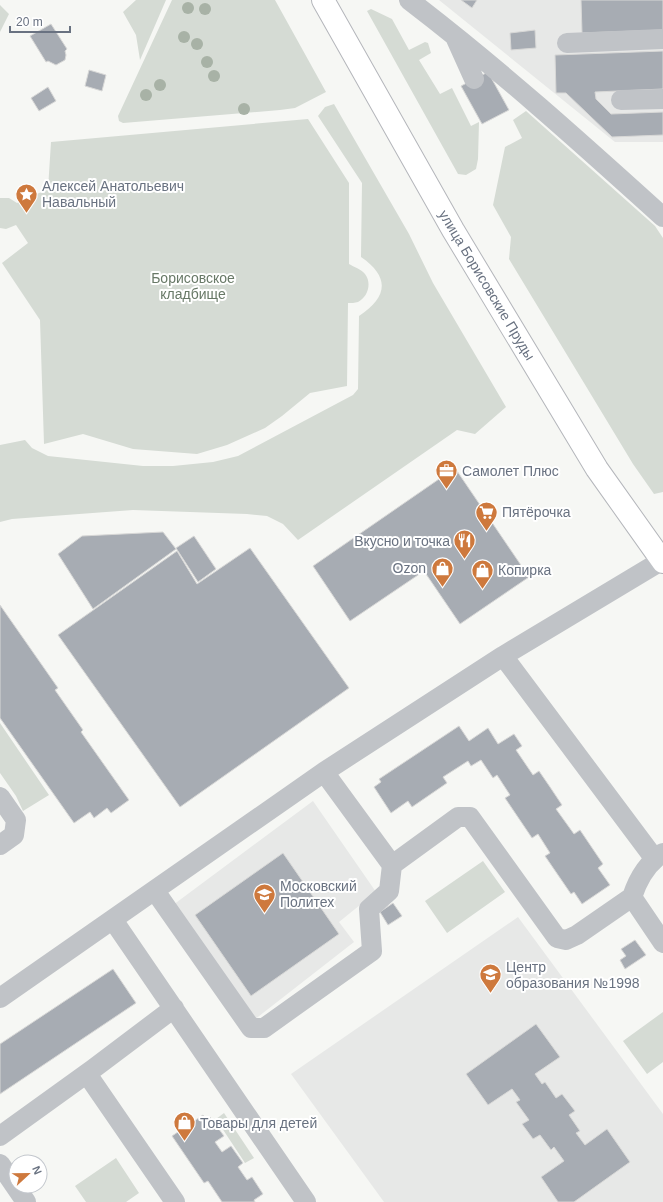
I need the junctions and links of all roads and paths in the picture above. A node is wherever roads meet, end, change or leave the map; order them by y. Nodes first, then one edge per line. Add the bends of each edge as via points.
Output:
1 (410, 0) edge
2 (325, 1) edge
3 (454, 34) junction
4 (663, 39) edge
5 (567, 42) dead end
6 (474, 79) dead end
7 (663, 99) edge
8 (621, 100) dead end
9 (663, 217) edge
10 (662, 561) edge
11 (503, 656) junction
12 (324, 772) junction
13 (0, 797) edge
14 (0, 845) edge
15 (659, 856) edge
16 (392, 865) junction
17 (155, 891) junction
18 (632, 897) junction
19 (113, 920) junction
20 (663, 943) edge
21 (0, 998) edge
22 (174, 1008) junction
23 (87, 1074) junction
24 (0, 1136) edge
25 (0, 1164) edge
26 (26, 1202) edge
27 (175, 1202) edge
28 (306, 1202) edge

1 - 3 street
2 - 10 main road, улица Борисовские Пруды via 453,230 597,469
3 - 6 street
3 - 9 street
4 - 5 street
7 - 8 street
10 - 11 street
11 - 12 street
11 - 15 street
12 - 16 street
12 - 17 street
13 - 14 street via 16,820 14,835
15 - 18 street via 638,879
16 - 17 street via 389,891 369,909 372,951 264,1028 251,1028
16 - 18 street via 458,817 470,817 557,938 566,940 578,935
17 - 19 street
18 - 20 street
19 - 21 street
19 - 22 street
22 - 23 street
22 - 28 street
23 - 24 street
23 - 27 street
25 - 26 street

